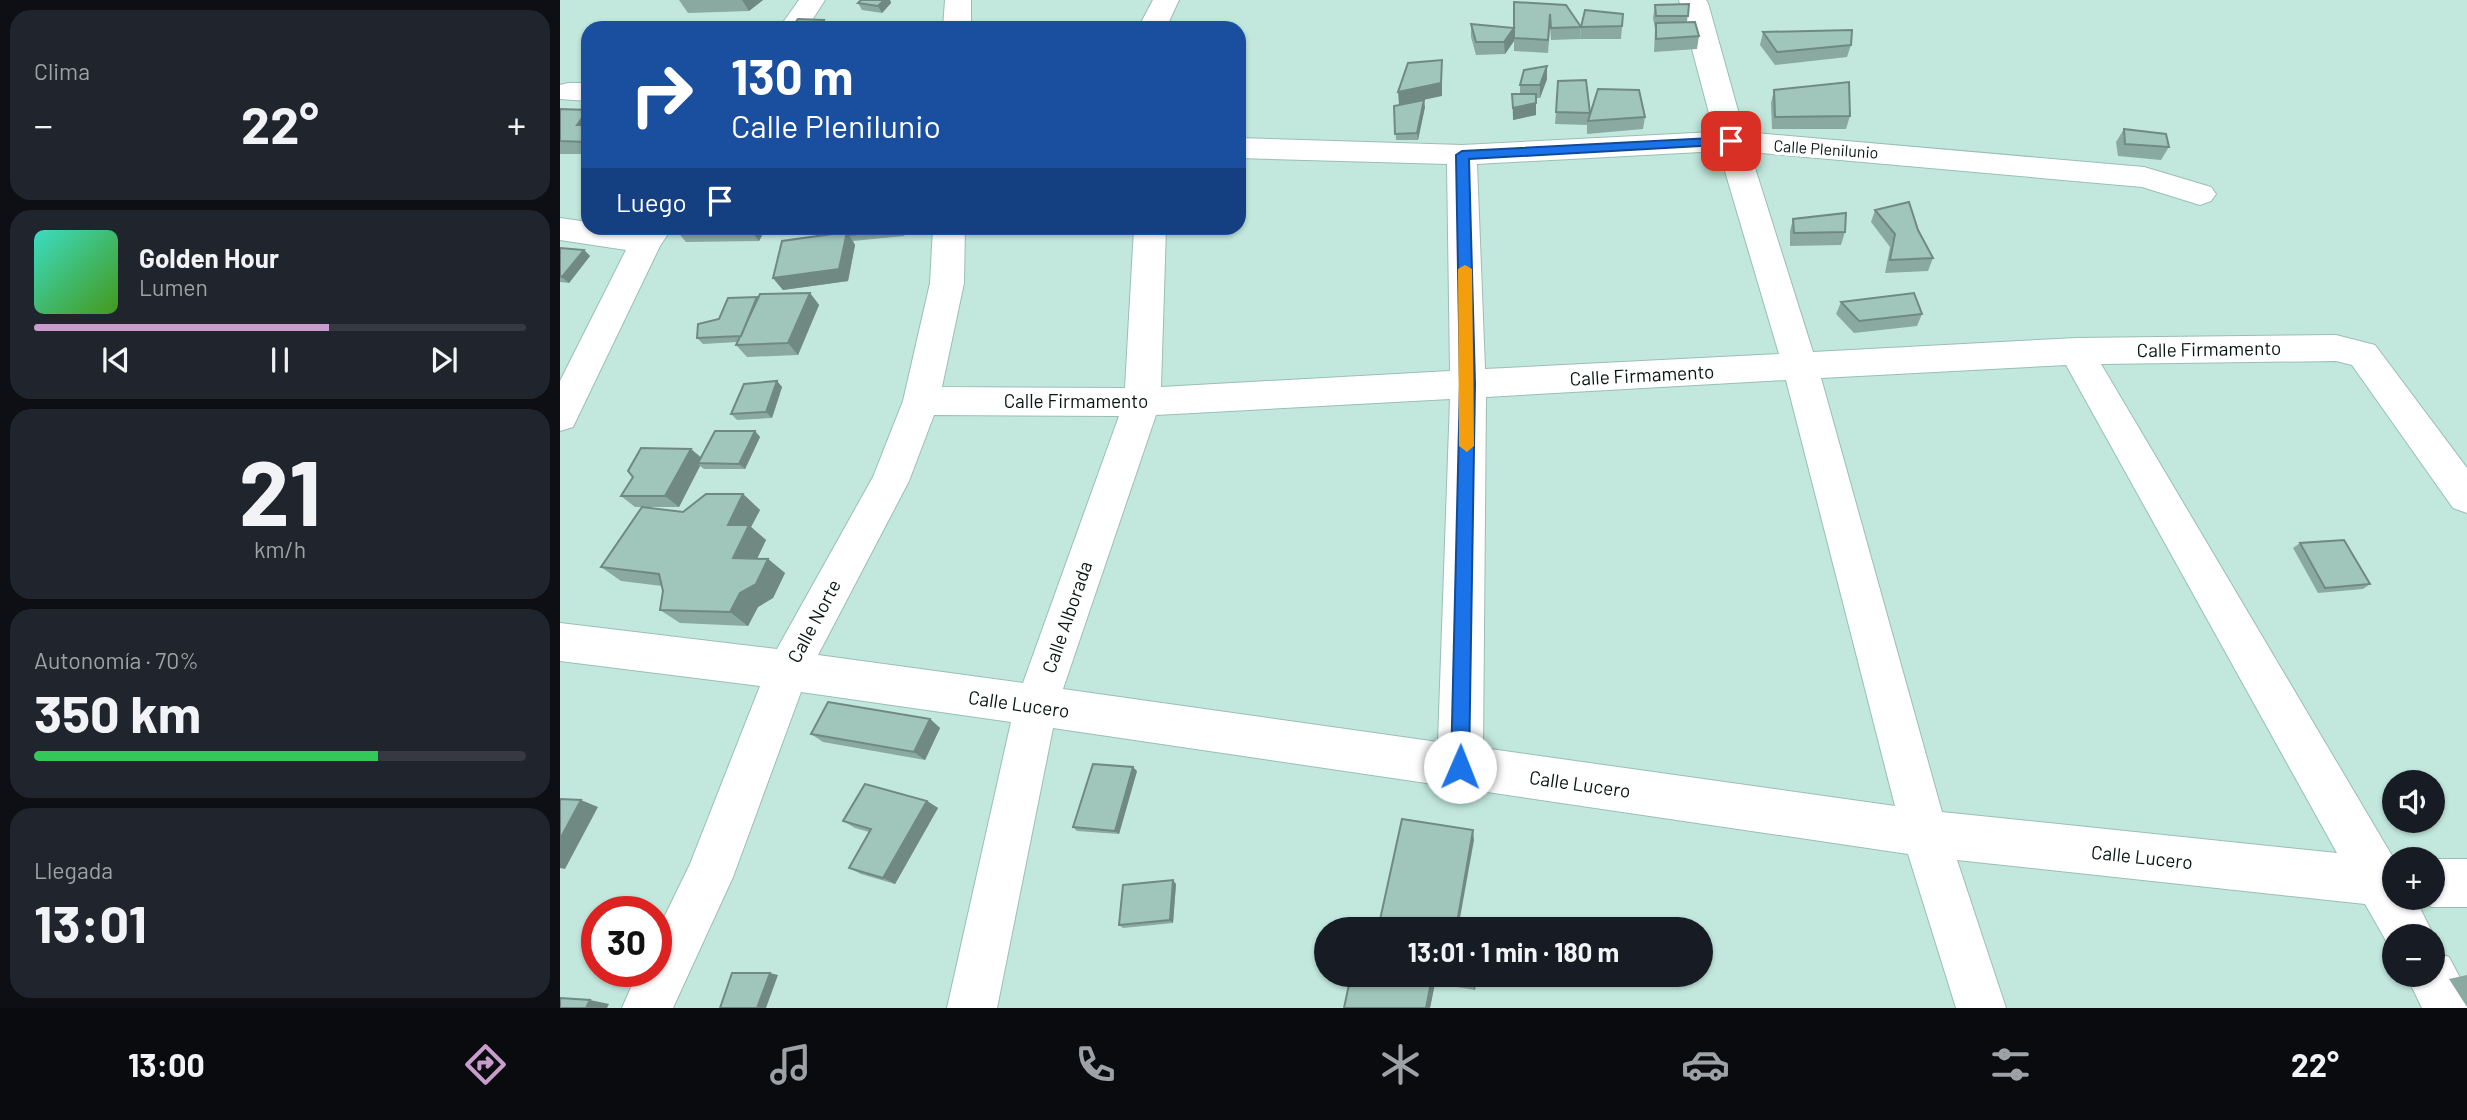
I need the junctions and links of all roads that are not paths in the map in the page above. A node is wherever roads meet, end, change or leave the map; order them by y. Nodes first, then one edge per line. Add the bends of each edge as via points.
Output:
1 (812, 0) edge
2 (958, 0) edge
3 (1166, 0) edge
4 (1692, 0) edge
5 (798, 21) edge
6 (957, 21) edge
7 (1156, 21) edge
8 (1731, 141) junction
9 (1246, 148) edge
10 (1462, 155) junction
11 (2200, 194) dead end
12 (560, 229) edge
13 (581, 230) edge
14 (651, 235) edge
15 (949, 235) edge
16 (1150, 235) edge
17 (2076, 351) junction
18 (1800, 366) junction
19 (1468, 384) junction
20 (921, 401) junction
21 (1142, 402) junction
22 (563, 406) edge
23 (2467, 497) edge
24 (560, 642) edge
25 (788, 670) junction
26 (1036, 706) junction
27 (1460, 767) junction
28 (1925, 833) junction
29 (2382, 873) edge
30 (2382, 882) edge
31 (2445, 883) edge
32 (2467, 883) edge
33 (2438, 987) edge
34 (647, 1008) edge
35 (972, 1008) edge
36 (1982, 1008) edge
37 (2449, 1008) edge

1 - 5 street
2 - 6 street
3 - 7 street
4 - 8 street
8 - 10 street, Calle Plenilunio
8 - 11 street, Calle Plenilunio via 2144,177
8 - 18 street
9 - 10 street, Calle Plenilunio
10 - 19 street
12 - 13 street
14 - 22 street
15 - 20 street, Calle Norte via 947,283
16 - 21 street, Calle Alborada
17 - 18 street, Calle Firmamento
17 - 23 street, Calle Firmamento via 2336,348 2363,354
17 - 29 street
18 - 19 street, Calle Firmamento
18 - 28 street
19 - 21 street, Calle Firmamento
19 - 27 street
20 - 21 street, Calle Firmamento
20 - 25 street, Calle Norte via 890,481
21 - 26 street, Calle Alborada
24 - 25 street, Calle Lucero
25 - 26 street, Calle Lucero
25 - 34 street, Calle Norte via 709,877
26 - 27 street, Calle Lucero
26 - 35 street, Calle Alborada
27 - 28 street, Calle Lucero
28 - 30 street, Calle Lucero
28 - 36 street
31 - 32 street
33 - 37 street

